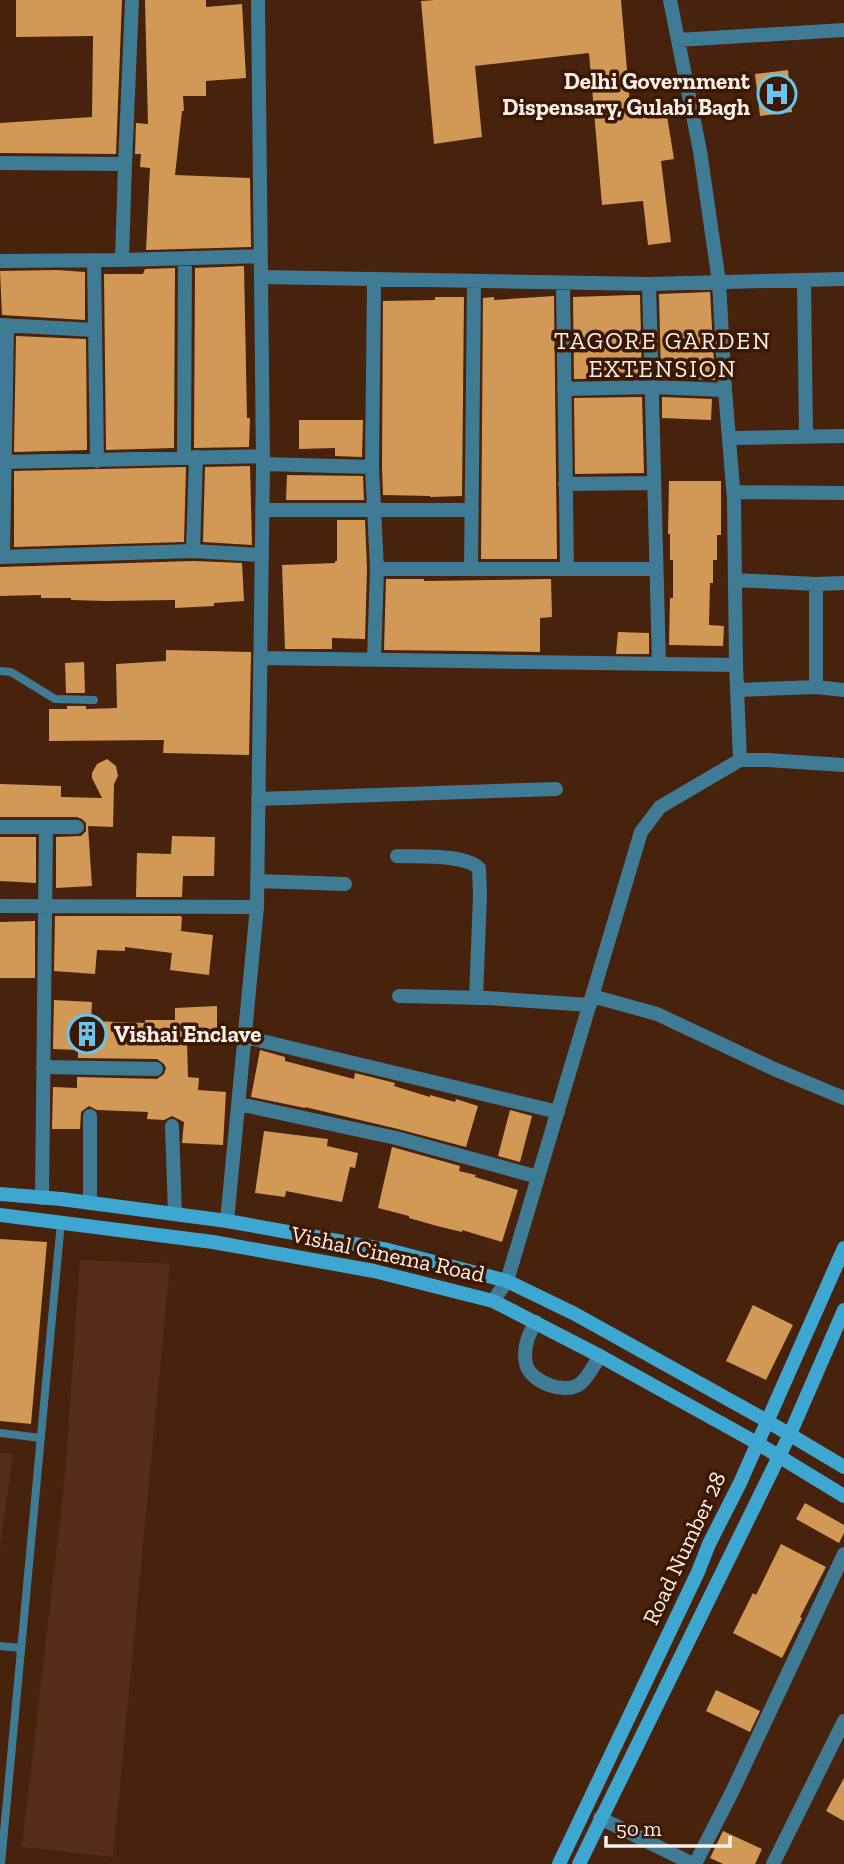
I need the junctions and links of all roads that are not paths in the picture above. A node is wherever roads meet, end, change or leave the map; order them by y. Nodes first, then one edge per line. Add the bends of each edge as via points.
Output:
1 (132, 0) edge
2 (258, 0) edge
3 (670, 0) edge
4 (844, 30) edge
5 (678, 40) junction
6 (0, 163) edge
7 (125, 164) junction
8 (261, 256) junction
9 (185, 258) junction
10 (94, 260) junction
11 (122, 260) junction
12 (0, 261) edge
13 (261, 277) junction
14 (374, 279) junction
15 (844, 279) edge
16 (804, 280) junction
17 (474, 281) junction
18 (719, 282) junction
19 (563, 283) junction
20 (649, 284) junction
21 (4, 326) edge
22 (95, 330) junction
23 (653, 387) junction
24 (564, 388) junction
25 (724, 390) junction
26 (806, 436) junction
27 (844, 436) edge
28 (729, 438) junction
29 (190, 457) junction
30 (263, 460) junction
31 (97, 461) junction
32 (4, 462) junction
33 (372, 467) junction
34 (653, 483) junction
35 (565, 484) junction
36 (734, 492) junction
37 (844, 493) edge
38 (262, 510) junction
39 (472, 510) junction
40 (374, 511) junction
41 (193, 551) junction
42 (262, 555) junction
43 (1, 556) edge
44 (377, 569) junction
45 (471, 569) junction
46 (567, 569) junction
47 (656, 569) junction
48 (735, 580) junction
49 (844, 583) edge
50 (816, 584) junction
51 (260, 658) junction
52 (374, 659) junction
53 (659, 664) junction
54 (736, 665) junction
55 (0, 671) edge
56 (816, 687) junction
57 (737, 690) junction
58 (844, 690) edge
59 (94, 700) dead end
60 (740, 760) junction
61 (844, 765) edge
62 (556, 789) dead end
63 (258, 799) junction
64 (0, 827) edge
65 (46, 827) junction
66 (76, 827) dead end
67 (397, 856) dead end
68 (257, 881) junction
69 (345, 884) dead end
70 (0, 906) edge
71 (45, 906) junction
72 (257, 907) junction
73 (399, 996) dead end
74 (476, 998) junction
75 (591, 1000) junction
76 (245, 1037) junction
77 (43, 1067) junction
78 (156, 1069) dead end
79 (844, 1098) edge
80 (239, 1104) junction
81 (558, 1112) junction
82 (90, 1116) dead end
83 (172, 1126) dead end
84 (538, 1177) junction
85 (0, 1194) edge
86 (42, 1198) junction
87 (61, 1199) junction
88 (90, 1203) junction
89 (175, 1214) junction
90 (0, 1215) edge
91 (227, 1221) junction
92 (61, 1222) junction
93 (844, 1248) edge
94 (507, 1281) junction
95 (493, 1301) junction
96 (844, 1310) edge
97 (536, 1322) junction
98 (600, 1356) junction
99 (767, 1421) junction
100 (0, 1433) edge
101 (790, 1434) junction
102 (41, 1438) junction
103 (757, 1443) junction
104 (779, 1457) junction
105 (844, 1467) edge
106 (844, 1496) edge
107 (844, 1554) edge
108 (0, 1646) edge
109 (21, 1648) junction
110 (844, 1721) edge
111 (600, 1818) junction
112 (1, 1864) edge
113 (559, 1864) edge
114 (579, 1864) edge
115 (694, 1864) edge
116 (773, 1864) edge

1 - 7 street
2 - 8 street
3 - 5 street
4 - 5 street
5 - 18 street
6 - 7 street
7 - 11 street
8 - 9 street
8 - 13 street
9 - 11 street
9 - 29 street
10 - 11 street
10 - 12 street
10 - 22 street
13 - 14 street
13 - 30 street
14 - 17 street
14 - 33 street
15 - 16 street
16 - 18 street
16 - 26 street
17 - 19 street
17 - 39 street
18 - 20 street
18 - 25 street
19 - 20 street
19 - 24 street
20 - 23 street
21 - 22 street
21 - 32 street
22 - 31 street
23 - 24 street
23 - 25 street
23 - 34 street
24 - 35 street
25 - 28 street
26 - 27 street
26 - 28 street
28 - 36 street
29 - 30 street
29 - 31 street
29 - 41 street
30 - 33 street
30 - 38 street
31 - 32 street
32 - 43 street
33 - 40 street
34 - 35 street
34 - 47 street
35 - 46 street
36 - 37 street
36 - 48 street
38 - 40 street
38 - 42 street
39 - 40 street
39 - 45 street
40 - 44 street
41 - 42 street
41 - 43 street
42 - 51 street
44 - 45 street
44 - 52 street
45 - 46 street
46 - 47 street
47 - 53 street
48 - 50 street
48 - 54 street
49 - 50 street
50 - 56 street
51 - 52 street
51 - 63 street
52 - 53 street
53 - 54 street
54 - 57 street
55 - 59 lane via 11,672 55,699
56 - 57 street
56 - 58 street
57 - 60 street
60 - 61 street
60 - 75 street via 660,807 641,832
62 - 63 street
63 - 68 street
64 - 65 street
65 - 66 street
65 - 71 street
67 - 74 street via 472,862 479,868
68 - 69 street
68 - 72 street
70 - 71 street
71 - 72 street
71 - 77 street
72 - 76 street
73 - 74 street
74 - 75 street
75 - 79 street via 657,1014
75 - 81 street
76 - 80 street
76 - 81 street
77 - 78 street
77 - 86 street
80 - 84 street via 396,1138
80 - 91 street
81 - 84 street
82 - 88 street
83 - 89 street
84 - 94 street
85 - 86 street, Vishal Cinema Road
86 - 87 street, Vishal Cinema Road
87 - 88 street, Vishal Cinema Road
87 - 92 street
88 - 89 street, Vishal Cinema Road
89 - 91 street, Vishal Cinema Road
90 - 92 street, Vishal Cinema Road
91 - 94 street, Vishal Cinema Road via 388,1250
92 - 95 street, Vishal Cinema Road via 374,1270
92 - 102 lane
93 - 99 street, Road Number 28
94 - 95 street
94 - 99 street, Vishal Cinema Road
95 - 97 street, Vishal Cinema Road
96 - 101 street, Road Number 28
97 - 98 street, Vishal Cinema Road
97 - 98 street via 529,1332 526,1366 532,1375 556,1388 579,1385
98 - 103 street, Vishal Cinema Road
99 - 101 street, Vishal Cinema Road
99 - 103 street, Road Number 28
100 - 102 lane
101 - 104 street, Road Number 28
101 - 105 street, Vishal Cinema Road
102 - 109 lane
103 - 104 street, Vishal Cinema Road
103 - 113 street, Road Number 28
104 - 106 street, Vishal Cinema Road
104 - 111 street, Road Number 28
107 - 115 street
108 - 109 lane
109 - 112 lane
110 - 116 street
111 - 114 street, Road Number 28
111 - 115 street

